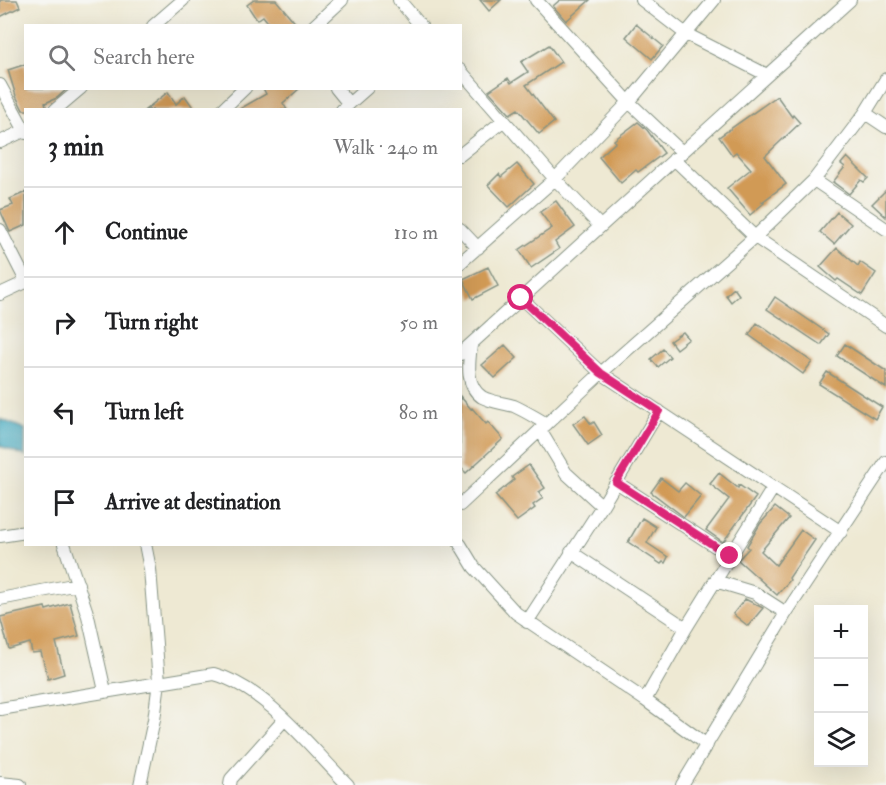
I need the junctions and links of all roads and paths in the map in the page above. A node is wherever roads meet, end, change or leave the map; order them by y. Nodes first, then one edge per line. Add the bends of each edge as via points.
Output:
1 (183, 0) edge
2 (342, 0) edge
3 (399, 0) edge
4 (536, 0) edge
5 (642, 0) edge
6 (714, 0) edge
7 (850, 0) edge
8 (155, 24) edge
9 (316, 24) edge
10 (419, 24) edge
11 (686, 34) junction
12 (462, 72) edge
13 (767, 75) junction
14 (886, 79) edge
15 (0, 85) edge
16 (79, 90) edge
17 (243, 90) edge
18 (337, 90) edge
19 (365, 90) edge
20 (629, 102) junction
21 (345, 107) edge
22 (57, 108) edge
23 (224, 108) edge
24 (865, 113) junction
25 (504, 120) junction
26 (886, 127) edge
27 (24, 130) edge
28 (24, 132) edge
29 (0, 142) edge
30 (462, 153) edge
31 (678, 155) junction
32 (555, 179) junction
33 (814, 180) junction
34 (600, 226) junction
35 (886, 229) edge
36 (0, 230) edge
37 (462, 231) edge
38 (755, 237) junction
39 (478, 248) junction
40 (462, 261) edge
41 (24, 278) edge
42 (24, 283) edge
43 (0, 294) edge
44 (521, 298) junction
45 (885, 322) edge
46 (471, 345) junction
47 (462, 352) edge
48 (601, 373) junction
49 (659, 411) junction
50 (543, 427) junction
51 (886, 462) edge
52 (616, 482) junction
53 (773, 488) junction
54 (462, 503) edge
55 (602, 506) junction
56 (24, 532) edge
57 (840, 532) junction
58 (0, 536) edge
59 (65, 546) edge
60 (145, 546) edge
61 (461, 546) edge
62 (572, 552) junction
63 (730, 556) junction
64 (715, 581) junction
65 (78, 584) junction
66 (0, 600) edge
67 (786, 613) junction
68 (527, 622) junction
69 (686, 627) junction
70 (159, 682) junction
71 (105, 691) junction
72 (645, 700) junction
73 (0, 709) edge
74 (284, 720) junction
75 (707, 745) junction
76 (0, 783) edge
77 (20, 785) edge
78 (140, 785) edge
79 (230, 785) edge
80 (348, 785) edge
81 (682, 785) edge

1 - 8 street
2 - 9 street
3 - 10 street
4 - 20 street
5 - 11 street
6 - 11 street
7 - 13 street
11 - 13 street
11 - 20 street
12 - 25 street
13 - 31 street
14 - 24 street
15 - 27 street
16 - 22 street
17 - 23 street
18 - 21 street
19 - 21 street
20 - 31 street
20 - 32 street
24 - 26 street
24 - 33 street
25 - 30 street
25 - 32 street
28 - 29 street
31 - 34 street
31 - 38 street
32 - 34 street
32 - 39 street
33 - 35 street
33 - 38 street
34 - 44 street
36 - 41 street
37 - 39 street
38 - 45 street
38 - 48 street
39 - 40 street
42 - 43 street
44 - 46 street
44 - 48 street
46 - 47 street
46 - 50 street via 468,365 477,393 525,411
48 - 49 street
48 - 50 street
49 - 52 street
49 - 53 street
50 - 54 street
50 - 55 street via 566,473
51 - 57 street
52 - 55 street
52 - 63 street
53 - 57 street
53 - 63 street
55 - 62 street
56 - 58 street
57 - 67 street
59 - 65 street
60 - 70 street
61 - 68 street via 474,567
62 - 68 street
62 - 69 street
63 - 64 street
64 - 67 street via 755,593
64 - 69 street
65 - 66 street
65 - 71 street
67 - 75 street
68 - 72 street
69 - 72 street
70 - 71 street
70 - 74 street via 214,674 228,678 253,692
70 - 78 street
71 - 73 street
72 - 75 street
74 - 79 street via 231,778
74 - 80 street
75 - 81 street
76 - 77 street

